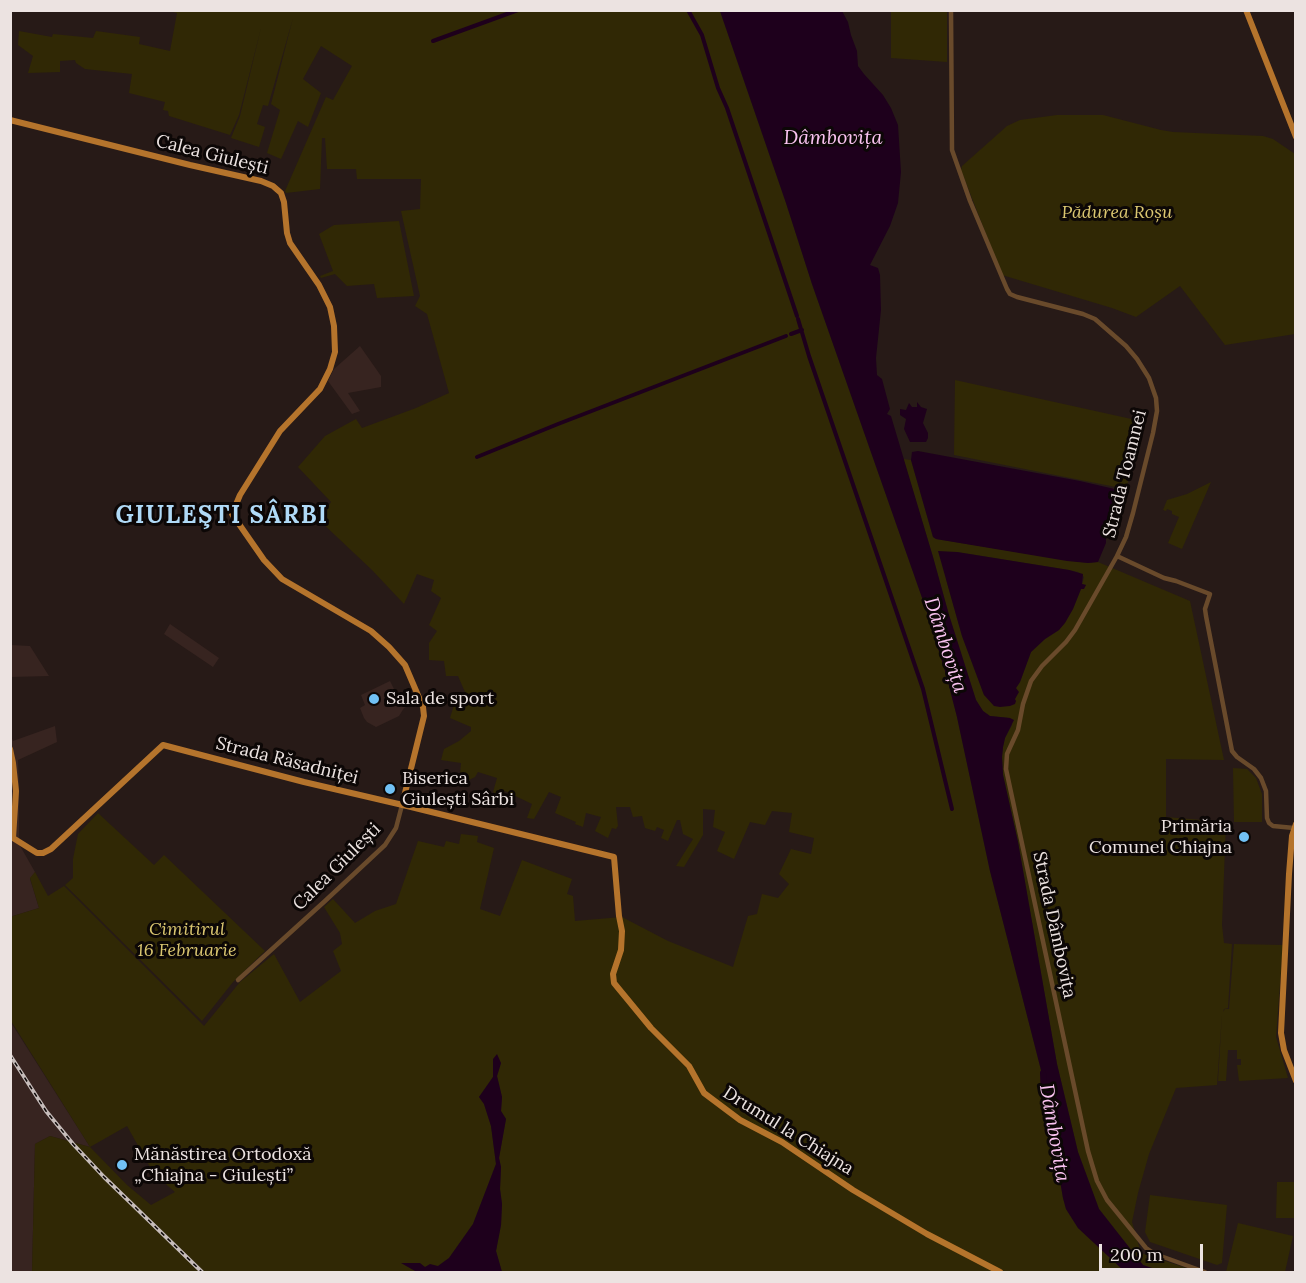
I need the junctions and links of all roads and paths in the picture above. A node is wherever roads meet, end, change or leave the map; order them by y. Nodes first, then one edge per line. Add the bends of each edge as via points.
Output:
1 (951, 10) edge
2 (1246, 10) edge
3 (10, 120) edge
4 (1295, 136) edge
5 (1117, 556) junction
6 (10, 749) edge
7 (402, 805) junction
8 (1295, 826) edge
9 (614, 857) joint
10 (238, 980) dead end
11 (1293, 1066) edge
12 (1296, 1081) edge
13 (1000, 1272) edge
14 (1205, 1272) edge

1 - 5 street, Strada Toamnei via 951,150 1005,285 1017,297 1099,321 1137,359 1152,385 1157,404 1153,433 1126,537
2 - 4 main road
3 - 7 main road, Calea Giulești via 261,181 281,194 290,243 330,307 334,352 320,390 280,430 232,514 282,579 371,631 405,665 424,716
5 - 8 street via 1210,594 1206,616 1232,751 1261,778 1269,823
5 - 14 street, Strada Dâmbovița via 1071,636 1031,681 1007,754 1006,769 1097,1182 1146,1248
6 - 7 main road, Strada Răsadniței via 16,791 13,838 37,853 51,849 163,745
7 - 9 main road, Strada Răsadniței
7 - 10 street, Calea Giulești via 396,828 385,845
8 - 11 main road via 1281,1036
9 - 13 main road, Drumul la Chiajna via 622,931 614,983 646,1023 684,1060 707,1096 853,1190
11 - 12 main road

